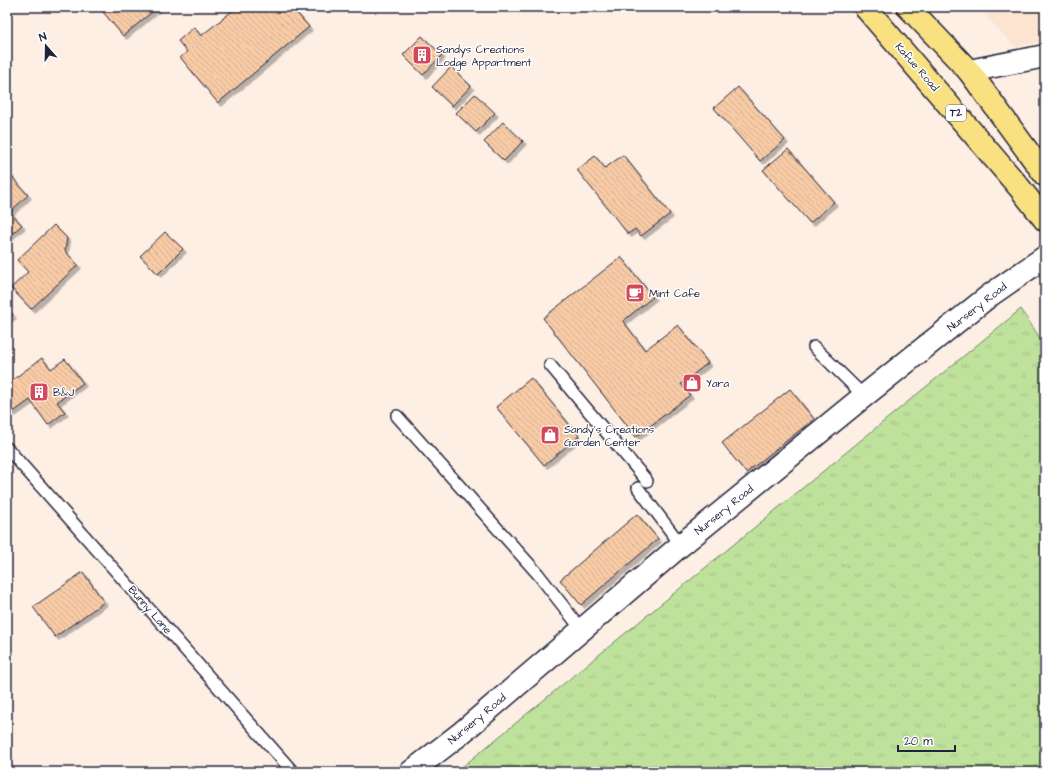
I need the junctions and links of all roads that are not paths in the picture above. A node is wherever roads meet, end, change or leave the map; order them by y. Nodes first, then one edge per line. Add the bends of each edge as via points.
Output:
1 (865, 7) edge
2 (908, 7) edge
3 (1045, 56) edge
4 (969, 72) junction
5 (1045, 175) edge
6 (1045, 220) edge
7 (1045, 257) edge
8 (814, 347) dead end
9 (550, 365) dead end
10 (864, 396) junction
11 (397, 416) dead end
12 (7, 448) edge
13 (647, 481) dead end
14 (638, 488) dead end
15 (681, 545) junction
16 (582, 630) junction
17 (293, 772) edge
18 (411, 772) edge

1 - 6 highway, Kafue Road / T2
2 - 4 highway
3 - 4 street
4 - 5 highway
7 - 10 street, Nursery Road via 989,296
8 - 10 lane
9 - 13 lane
10 - 15 street, Nursery Road
11 - 16 lane via 538,574
12 - 17 lane, Bunny Lane
14 - 15 lane
15 - 16 street, Nursery Road
16 - 18 street, Nursery Road via 460,734

